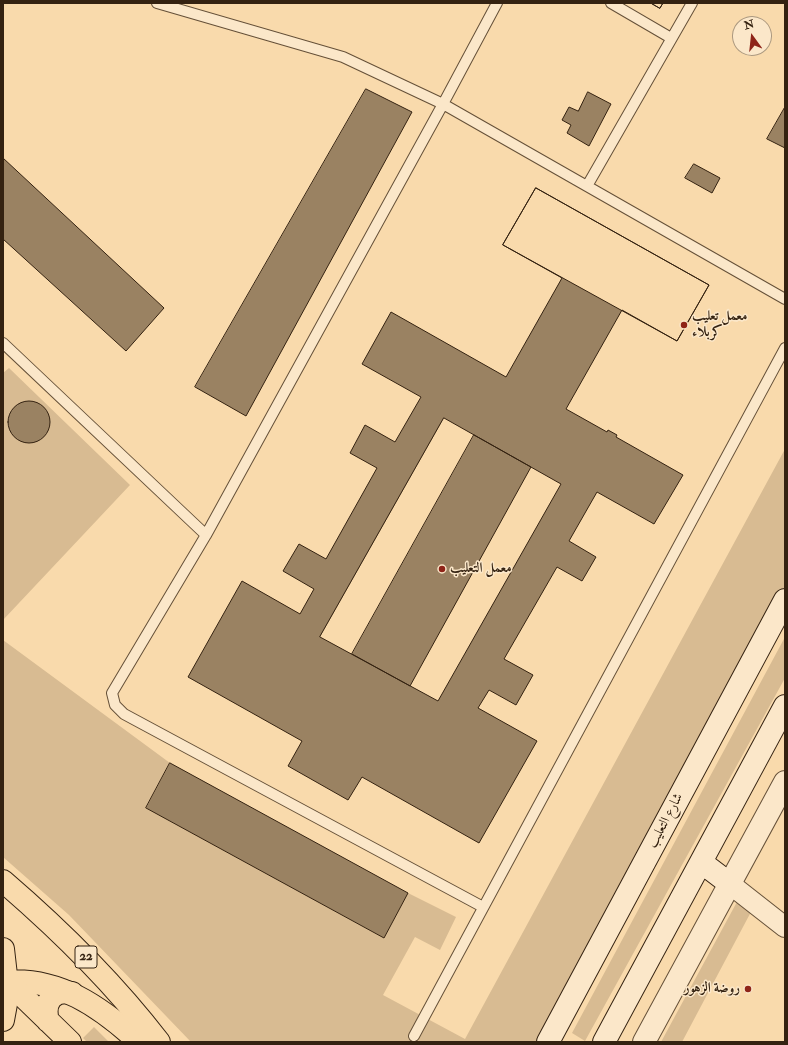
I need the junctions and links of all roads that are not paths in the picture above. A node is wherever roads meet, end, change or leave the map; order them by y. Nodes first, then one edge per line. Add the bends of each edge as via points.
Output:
1 (158, 3) edge
2 (497, 3) edge
3 (611, 3) edge
4 (692, 3) edge
5 (671, 38) junction
6 (443, 104) junction
7 (587, 186) junction
8 (785, 299) edge
9 (3, 343) edge
10 (785, 348) edge
11 (206, 535) junction
12 (785, 600) edge
13 (785, 706) edge
14 (785, 782) edge
15 (701, 862) junction
16 (3, 881) edge
17 (730, 884) junction
18 (483, 907) junction
19 (785, 927) edge
20 (3, 949) edge
21 (5, 980) edge
22 (72, 993) junction
23 (3, 1020) edge
24 (48, 1021) junction
25 (414, 1036) dead end
26 (551, 1038) edge
27 (70, 1042) edge
28 (140, 1042) edge
29 (160, 1042) edge
30 (604, 1042) edge
31 (644, 1042) edge

1 - 6 lane via 343,57
2 - 6 lane
3 - 5 lane
4 - 5 lane
5 - 7 lane
6 - 7 lane
6 - 11 lane
7 - 8 lane
9 - 11 lane
10 - 18 lane
11 - 18 lane via 112,693 115,705 124,714
12 - 26 main road, شارع التعليب
13 - 15 main road
14 - 17 main road
15 - 17 main road
15 - 30 main road
16 - 29 main road, 22 via 56,927 127,1002
17 - 19 street
17 - 31 main road
18 - 25 lane
20 - 21 main road
21 - 22 main road via 44,984
21 - 23 main road via 7,1003
21 - 24 main road
22 - 24 main road via 59,993 52,997 46,1007
22 - 28 main road via 109,1017
24 - 27 main road

